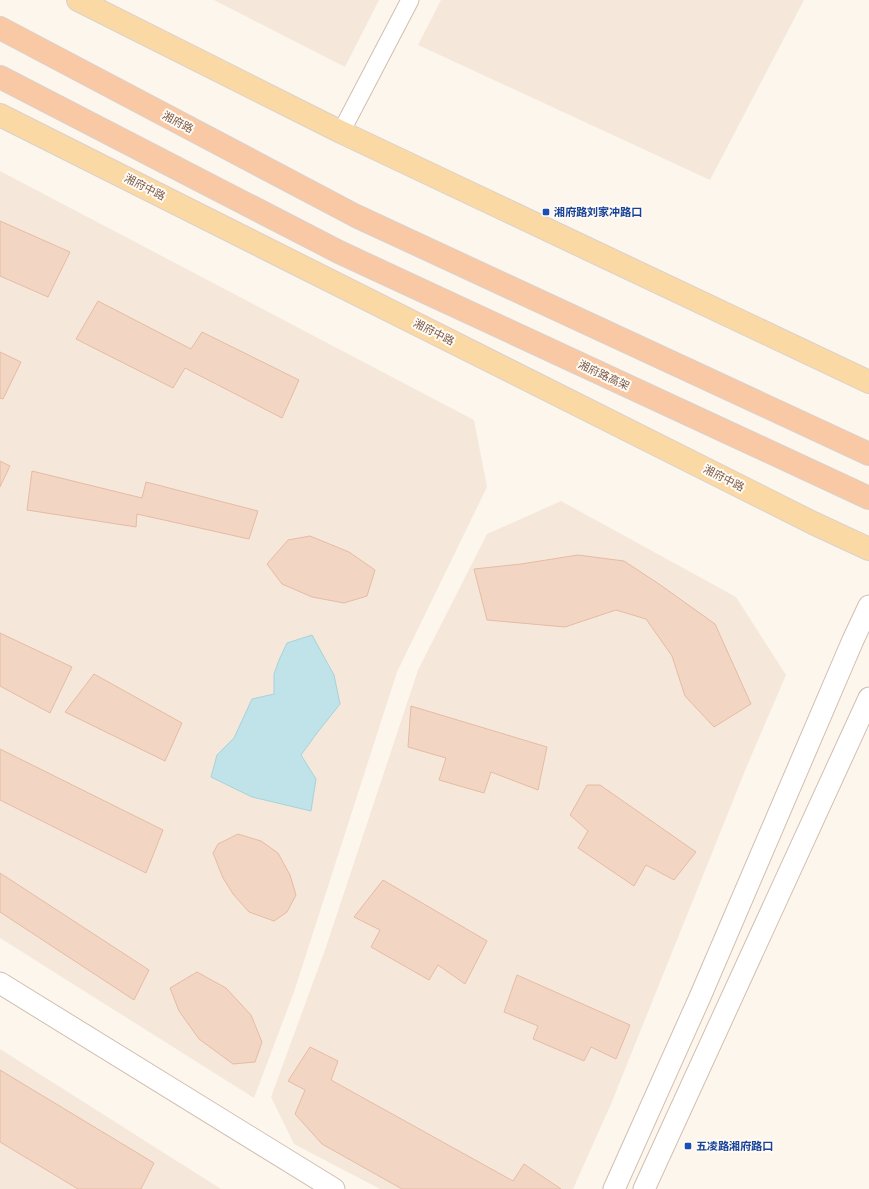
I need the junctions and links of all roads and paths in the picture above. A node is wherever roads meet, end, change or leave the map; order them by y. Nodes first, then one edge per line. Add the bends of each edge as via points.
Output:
1 (78, 0) edge
2 (410, 0) edge
3 (0, 28) edge
4 (0, 77) edge
5 (0, 115) edge
6 (341, 132) junction
7 (869, 382) edge
8 (869, 454) edge
9 (869, 498) edge
10 (869, 549) edge
11 (869, 606) edge
12 (869, 698) edge
13 (0, 983) edge
14 (334, 1189) edge
15 (614, 1189) edge
16 (644, 1189) edge

1 - 6 main road
2 - 6 street
3 - 8 highway, 湘府路 via 356,216
4 - 9 highway, 湘府路高架 via 339,252
5 - 10 main road, 湘府中路 via 812,523
6 - 7 main road
11 - 15 street
12 - 16 street
13 - 14 street

